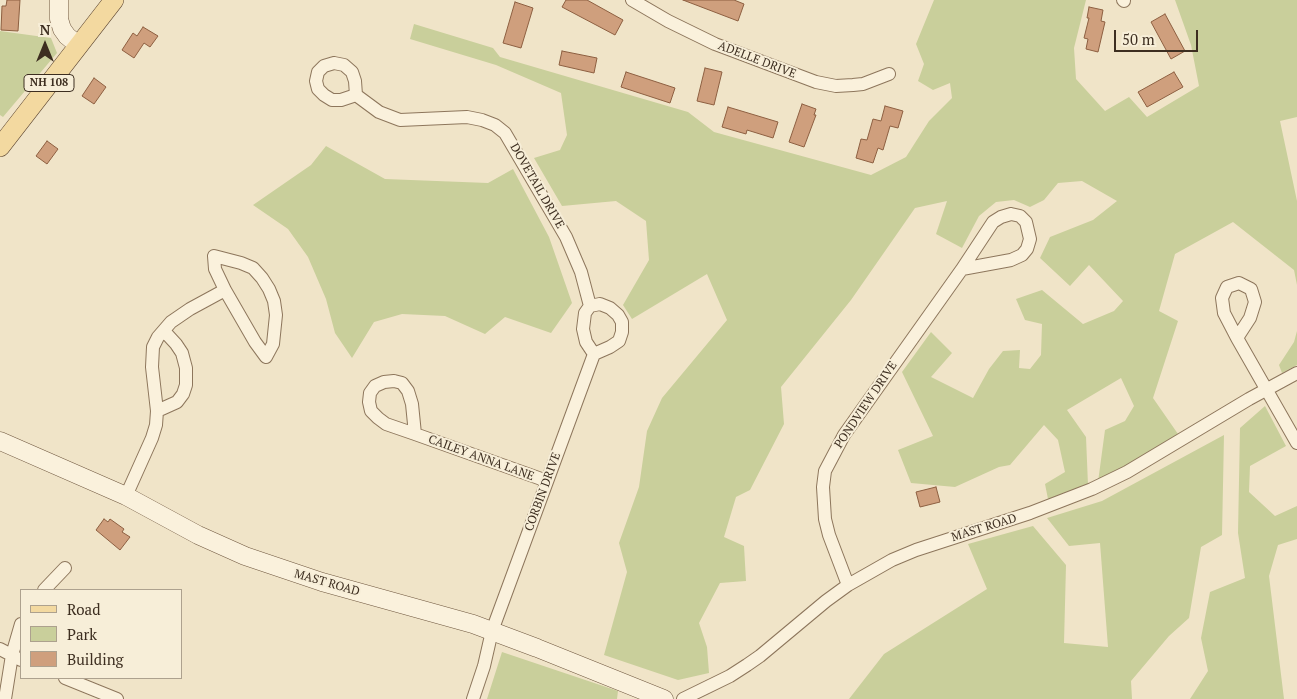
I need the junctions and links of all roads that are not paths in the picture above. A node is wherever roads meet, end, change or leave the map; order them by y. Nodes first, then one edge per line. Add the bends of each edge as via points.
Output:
1 (59, 0) edge
2 (114, 0) edge
3 (632, 0) edge
4 (78, 45) junction
5 (888, 74) dead end
6 (356, 95) dead end
7 (0, 147) edge
8 (962, 269) junction
9 (225, 290) junction
10 (590, 306) junction
11 (164, 331) junction
12 (1237, 338) dead end
13 (594, 354) junction
14 (1297, 373) edge
15 (1265, 390) junction
16 (157, 411) junction
17 (415, 434) junction
18 (0, 441) edge
19 (1297, 443) edge
20 (547, 482) junction
21 (126, 496) junction
22 (64, 568) dead end
23 (848, 585) junction
24 (45, 589) edge
25 (492, 631) junction
26 (20, 632) edge
27 (0, 649) edge
28 (17, 658) edge
29 (67, 679) edge
30 (5, 699) edge
31 (117, 699) edge
32 (472, 699) edge
33 (664, 699) edge
34 (683, 699) edge

1 - 4 street via 62,28
2 - 4 main road, NH 108
3 - 5 street, ADELLE DRIVE via 715,44 816,82 836,86 863,84
4 - 7 main road, NH 108
6 - 10 street, DOVETAIL DRIVE via 378,112 400,120 467,117 495,125 505,133 566,237 581,272
8 - 8 street, PONDVIEW DRIVE via 993,222 1011,214 1026,222 1030,239 1022,255
8 - 23 street, PONDVIEW DRIVE via 844,435 825,471 823,487 829,535
9 - 9 street via 255,342 266,358 273,344 276,315 269,288 253,268 214,256 215,269
9 - 11 street via 180,315
10 - 13 street via 585,313 583,329
10 - 13 street via 600,304 610,308 622,322 619,341
11 - 16 street via 154,346 152,356
11 - 16 street via 182,353 186,384 177,402
12 - 15 street
13 - 20 street, CORBIN DRIVE
14 - 15 street, MAST ROAD
15 - 19 street
15 - 23 street, MAST ROAD via 1127,472 1092,489 916,550
16 - 21 street via 152,438
17 - 17 street, CAILEY ANNA LANE via 412,404 402,383 384,382 375,386 370,393 371,411 386,424
17 - 20 street, CAILEY ANNA LANE
18 - 21 street, MAST ROAD
20 - 25 street, CORBIN DRIVE
21 - 25 street, MAST ROAD via 212,542 261,562
22 - 24 street
23 - 34 street, MAST ROAD via 760,656 730,676
25 - 32 street, CORBIN DRIVE
25 - 33 street, MAST ROAD
26 - 28 street
27 - 28 street
28 - 30 street
29 - 31 street

